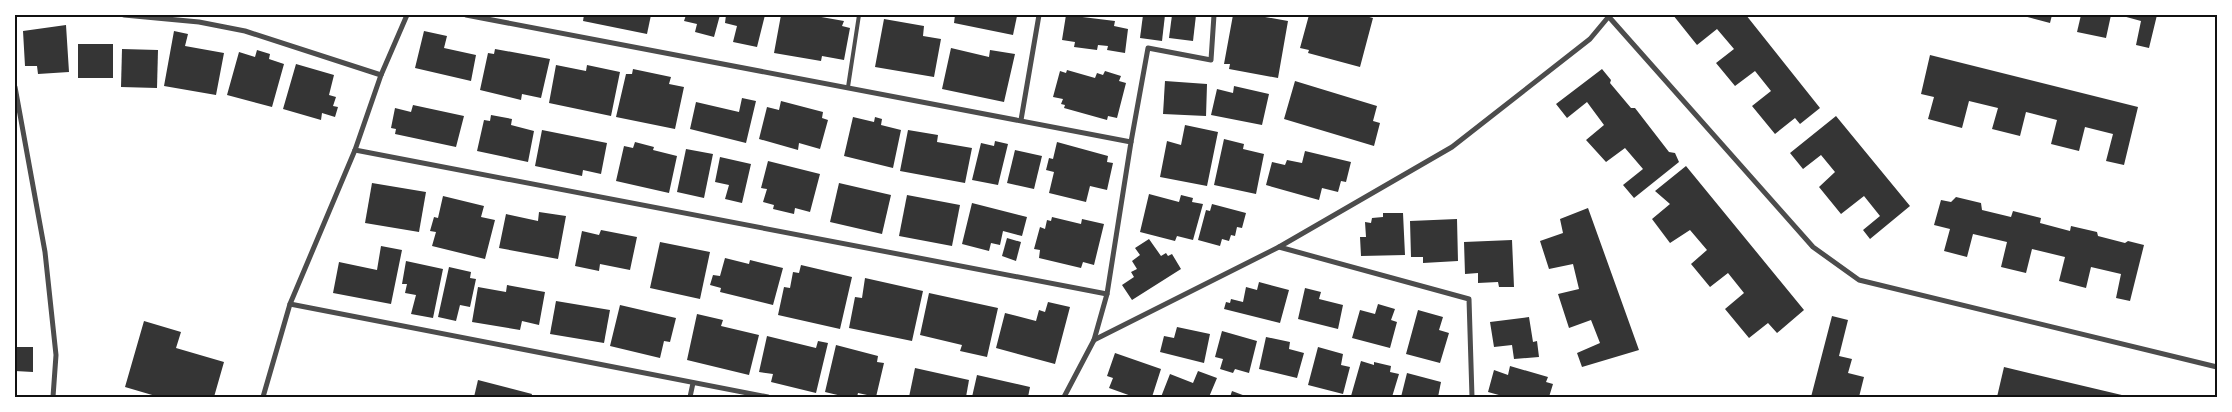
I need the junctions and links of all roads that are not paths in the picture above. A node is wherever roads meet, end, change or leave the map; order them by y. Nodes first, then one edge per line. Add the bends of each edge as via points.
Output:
1 (124, 15) edge
2 (407, 15) edge
3 (466, 15) edge
4 (859, 15) edge
5 (1039, 15) edge
6 (1214, 15) edge
7 (1610, 16) edge
8 (381, 75) junction
9 (15, 87) edge
10 (848, 87) junction
11 (1021, 120) junction
12 (1131, 142) junction
13 (355, 150) junction
14 (1279, 248) junction
15 (1107, 294) junction
16 (290, 304) junction
17 (1094, 340) junction
18 (2217, 367) edge
19 (693, 383) junction
20 (53, 397) edge
21 (263, 397) edge
22 (690, 397) edge
23 (768, 397) edge
24 (1064, 397) edge
25 (1472, 397) edge

1 - 8 street via 199,22 245,31
2 - 8 street
3 - 10 street
4 - 10 lane
5 - 11 street
6 - 12 street via 1211,60 1148,48
7 - 14 street via 1590,39 1452,147
7 - 18 street via 1813,247 1859,280
8 - 13 street
9 - 20 street via 45,252 56,355
10 - 11 street
11 - 12 street
12 - 15 street
13 - 15 street
13 - 16 street
14 - 17 street
14 - 25 street via 1469,299
15 - 17 street
16 - 19 street
16 - 21 street
17 - 24 street
19 - 22 street
19 - 23 street

